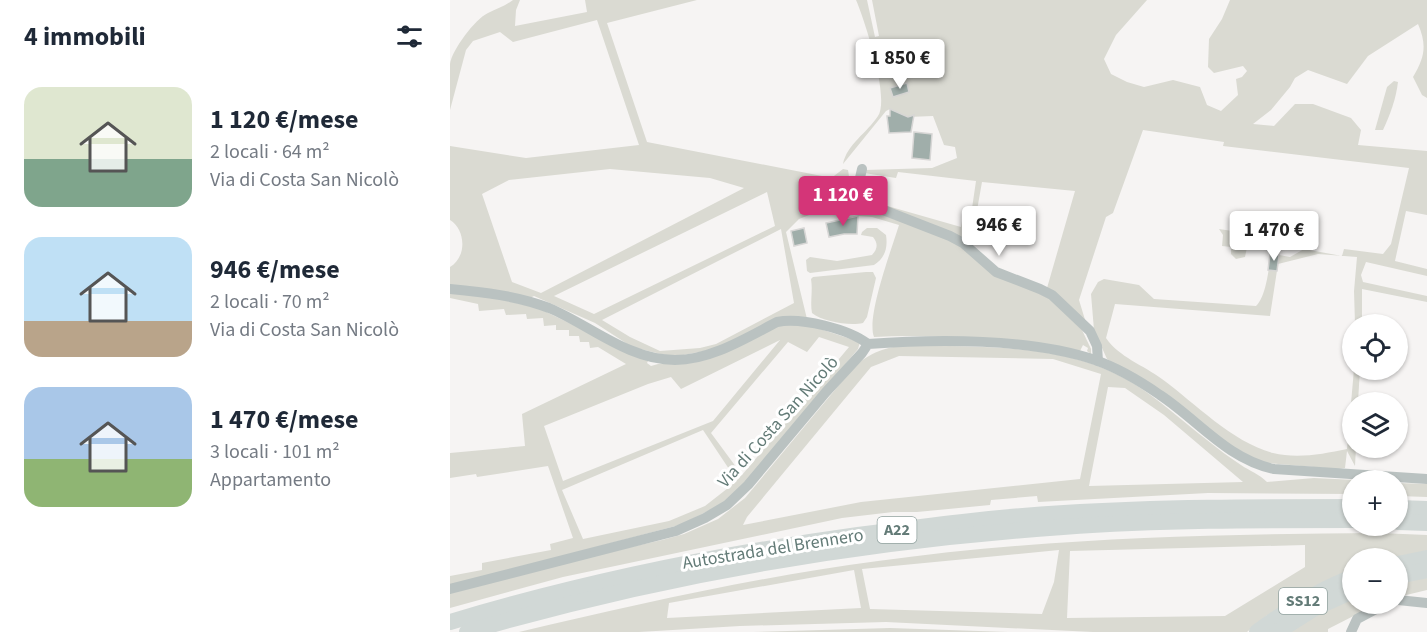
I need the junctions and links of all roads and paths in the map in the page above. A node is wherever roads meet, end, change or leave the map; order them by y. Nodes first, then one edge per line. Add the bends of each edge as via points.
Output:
1 (862, 169) dead end
2 (450, 289) edge
3 (868, 344) junction
4 (1098, 361) junction
5 (1427, 479) edge
6 (1342, 507) edge
7 (1408, 508) edge
8 (1427, 509) edge
9 (1342, 520) edge
10 (1408, 522) edge
11 (1427, 523) edge
12 (1427, 558) edge
13 (1408, 562) edge
14 (1427, 570) edge
15 (1408, 574) edge
16 (1342, 582) edge
17 (450, 589) edge
18 (1342, 596) edge
19 (1408, 601) edge
20 (1427, 603) edge
21 (1367, 614) edge
22 (450, 622) edge
23 (467, 632) edge
24 (1257, 632) edge
25 (1277, 632) edge
26 (1351, 632) edge

1 - 4 street via 857,191 860,201 950,236 996,272 1052,295 1090,331
2 - 3 street via 535,303 589,327 616,345 660,358 676,360 711,353 788,320 830,328
3 - 4 street via 897,341 1035,346
3 - 17 street, Via di Costa San Nicolò via 748,485 705,519 676,531
4 - 5 street via 1163,397 1220,444 1258,466
6 - 22 highway, Autostrada del Brennero / A22 via 1074,513 922,526 681,564
7 - 8 highway
9 - 23 highway, Autostrada del Brennero / A22 via 1064,526 917,541 680,579
10 - 11 highway
12 - 13 highway
14 - 15 highway
16 - 24 highway, SS12 via 1291,608
18 - 25 highway, SS12
19 - 20 street
21 - 26 street via 1358,619

